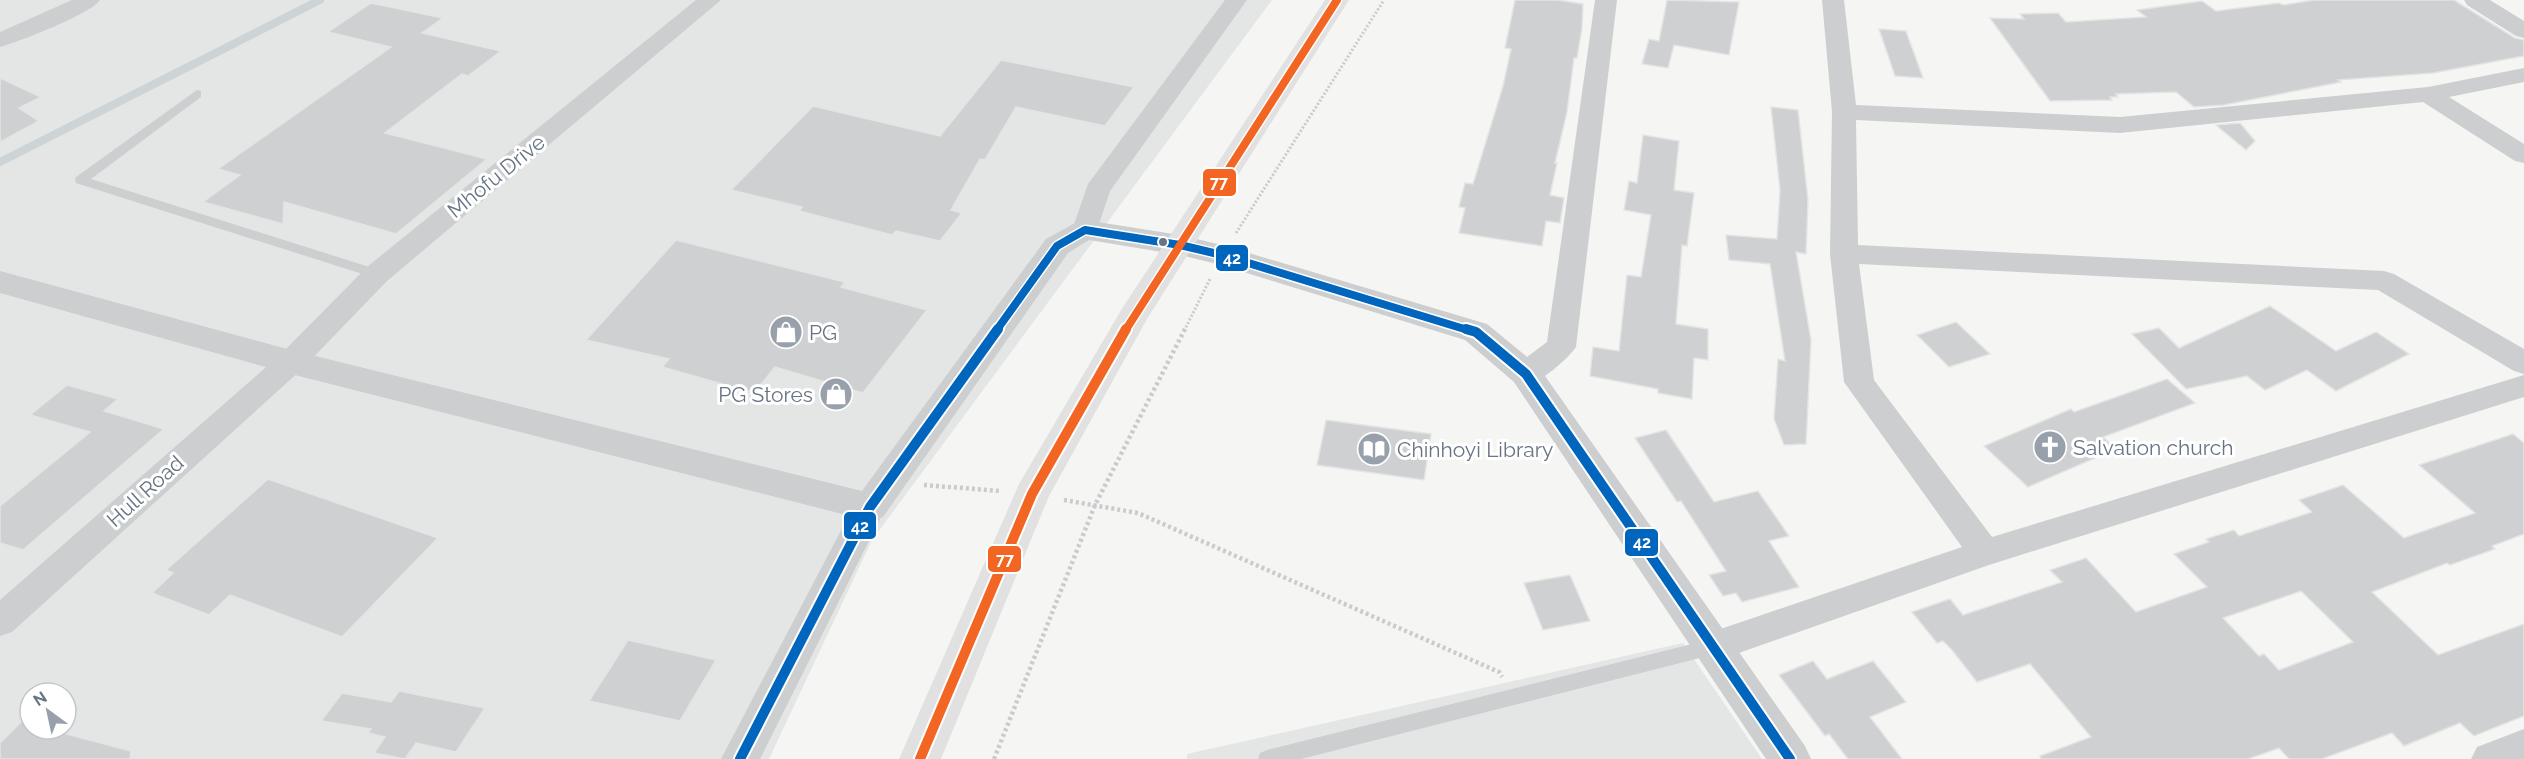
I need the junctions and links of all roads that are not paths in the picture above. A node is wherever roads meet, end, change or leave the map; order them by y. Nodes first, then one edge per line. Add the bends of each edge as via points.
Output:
1 (89, 0) edge
2 (710, 0) edge
3 (1236, 0) edge
4 (1337, 0) edge
5 (1606, 0) edge
6 (1833, 0) edge
7 (2475, 0) edge
8 (2524, 31) edge
9 (0, 40) edge
10 (2524, 75) edge
11 (197, 94) dead end
12 (2428, 94) junction
13 (1844, 112) junction
14 (2524, 155) edge
15 (1085, 230) junction
16 (1180, 245) junction
17 (1844, 254) junction
18 (377, 274) junction
19 (0, 282) edge
20 (291, 362) junction
21 (2524, 363) edge
22 (1526, 374) junction
23 (2524, 386) edge
24 (879, 495) junction
25 (1985, 553) junction
26 (0, 621) edge
27 (1713, 647) junction
28 (2524, 746) edge
29 (740, 759) edge
30 (920, 759) edge
31 (1267, 759) edge
32 (1790, 759) edge
33 (2490, 759) edge

1 - 9 street
2 - 18 street, Mhofu Drive
3 - 15 street via 1097,190
4 - 16 main road
5 - 22 street via 1561,347
6 - 13 street
7 - 8 street
10 - 12 street
11 - 18 lane via 81,180
12 - 13 street via 2120,125
12 - 14 street
13 - 17 street
15 - 16 street
15 - 24 street via 1057,246
16 - 22 street via 1476,332
16 - 30 main road via 1134,315 1032,494
17 - 21 street via 2384,281
17 - 25 street via 1859,382
18 - 20 street, Mhofu Drive
19 - 20 street
20 - 24 street
20 - 26 street, Hull Road
22 - 27 street
23 - 25 street
24 - 29 street
25 - 27 street
27 - 31 lane
27 - 32 street
28 - 33 street

